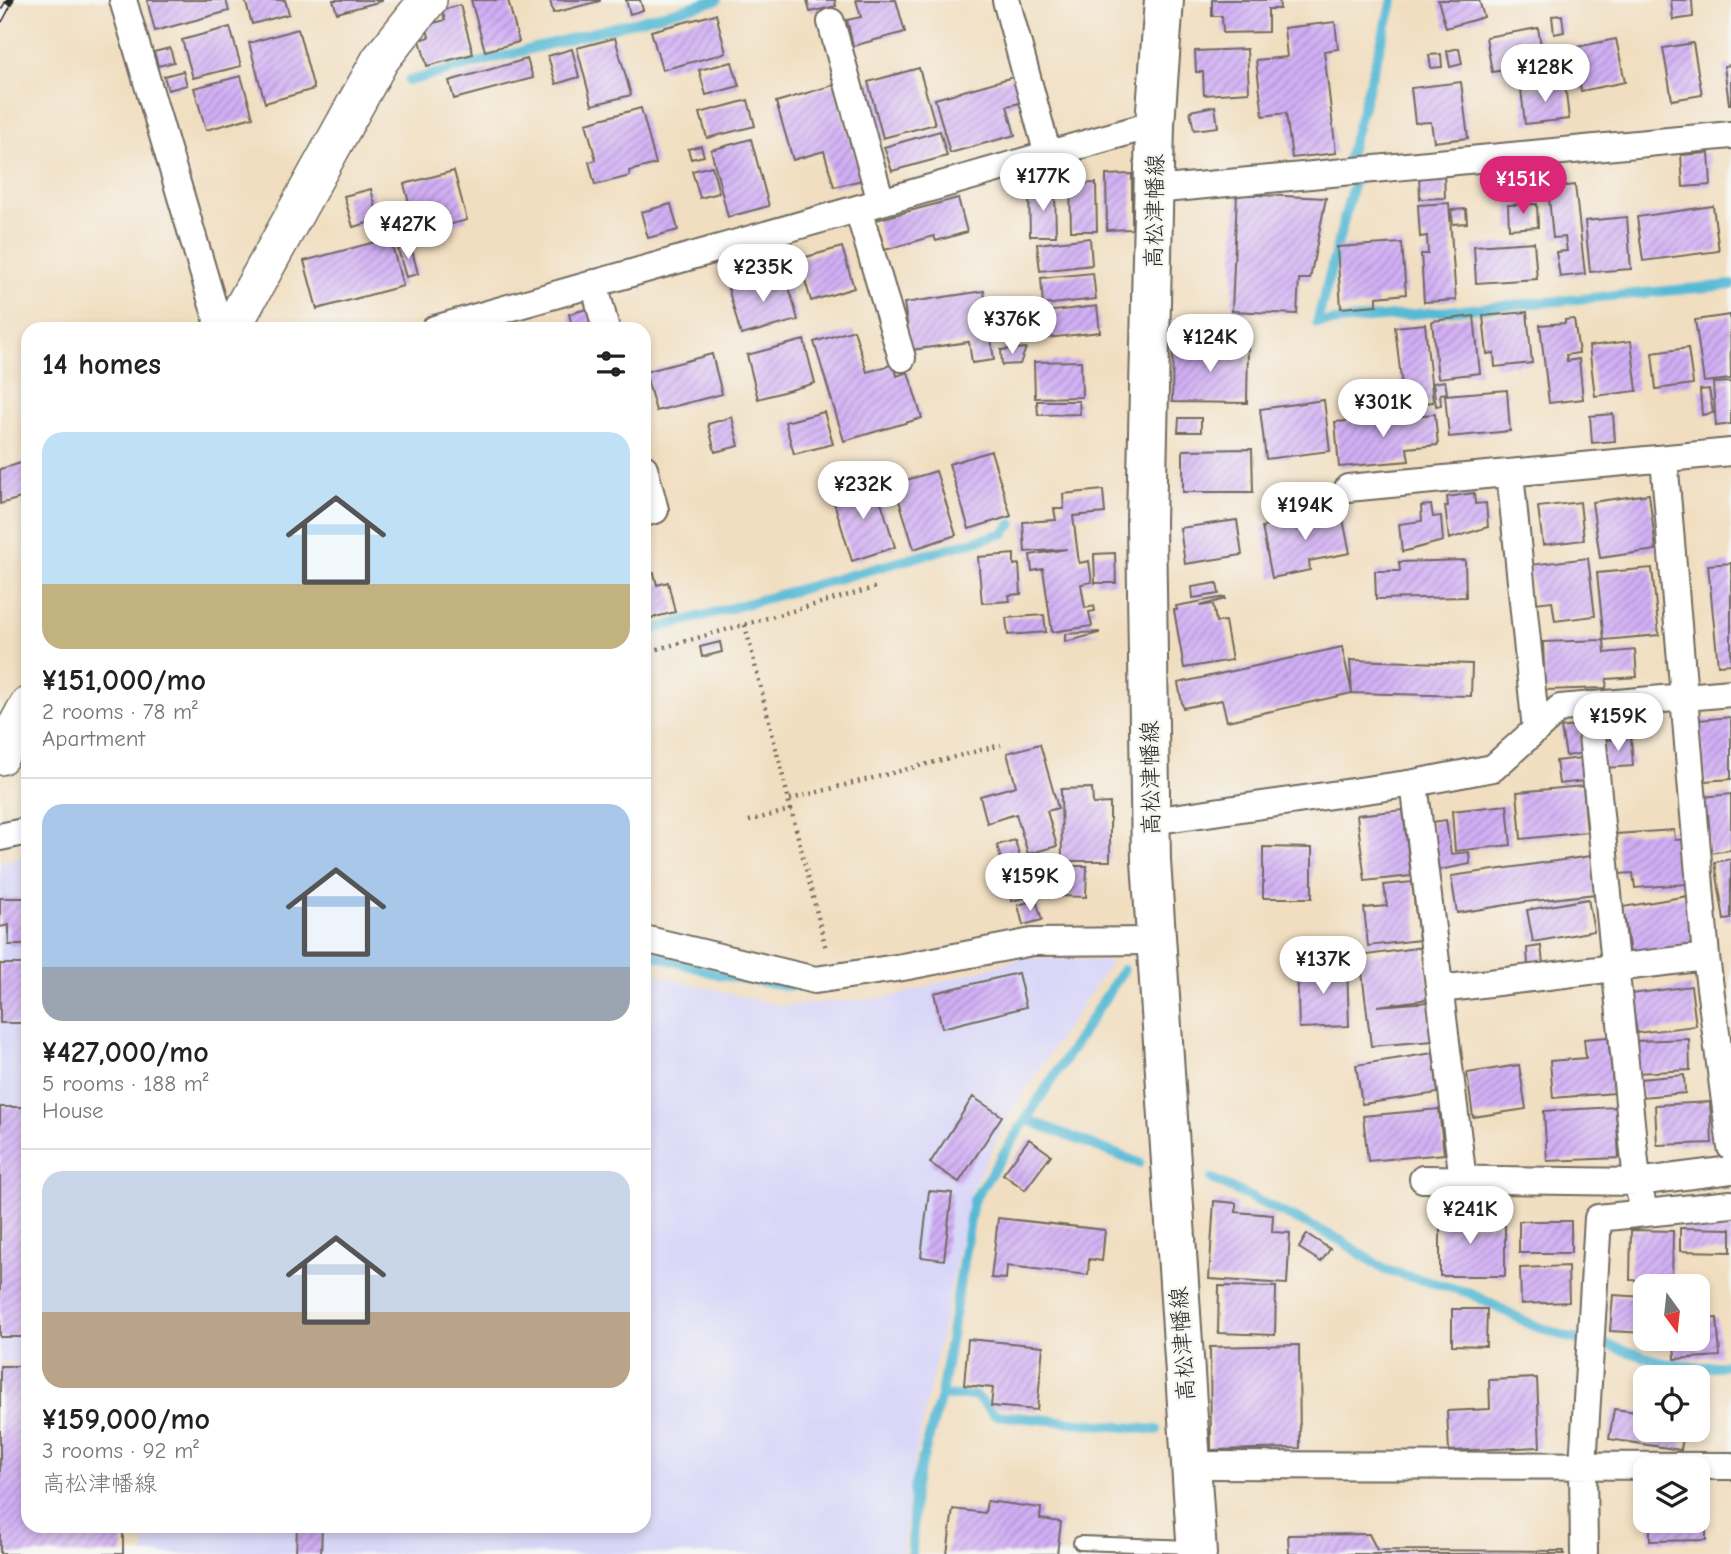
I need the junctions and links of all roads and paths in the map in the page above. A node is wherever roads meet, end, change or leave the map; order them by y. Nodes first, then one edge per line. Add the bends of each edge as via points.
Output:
1 (123, 0) edge
2 (428, 0) edge
3 (1006, 0) edge
4 (1164, 0) edge
5 (831, 22) dead end
6 (1155, 124) junction
7 (1731, 135) edge
8 (1048, 155) junction
9 (1154, 190) junction
10 (869, 205) junction
11 (594, 284) junction
12 (218, 322) edge
13 (235, 322) edge
14 (460, 322) edge
15 (604, 322) edge
16 (902, 358) dead end
17 (1731, 452) edge
18 (1664, 459) junction
19 (1510, 473) junction
20 (1348, 488) dead end
21 (651, 495) edge
22 (651, 511) edge
23 (877, 587) dead end
24 (745, 625) junction
25 (651, 651) edge
26 (1731, 693) edge
27 (1686, 697) junction
28 (1589, 705) junction
29 (21, 718) edge
30 (1536, 730) junction
31 (1001, 745) dead end
32 (0, 756) edge
33 (1414, 783) junction
34 (787, 800) junction
35 (790, 810) junction
36 (749, 821) dead end
37 (1152, 821) junction
38 (21, 832) edge
39 (0, 837) edge
40 (651, 941) edge
41 (1156, 941) junction
42 (1706, 957) junction
43 (1615, 968) junction
44 (833, 977) junction
45 (1440, 989) junction
46 (1731, 1147) edge
47 (1731, 1170) edge
48 (1423, 1179) dead end
49 (1463, 1180) junction
50 (1637, 1182) junction
51 (1731, 1204) edge
52 (1645, 1213) junction
53 (1190, 1465) junction
54 (1583, 1466) junction
55 (1731, 1466) edge
56 (1080, 1543) dead end
57 (1197, 1550) edge
58 (1584, 1554) edge

1 - 12 street
2 - 13 street via 380,61
3 - 8 street
4 - 6 main road, 高松津幡線
5 - 10 street
6 - 8 street
6 - 9 main road, 高松津幡線
7 - 9 street
8 - 10 street
9 - 37 main road, 高松津幡線 via 1146,522
10 - 11 street
10 - 16 street
11 - 14 street
11 - 15 street
17 - 18 street
18 - 19 street
18 - 27 street
19 - 20 street
19 - 30 street
21 - 22 street via 655,510
23 - 24 path
24 - 25 path
24 - 34 path
26 - 27 street
27 - 28 street
27 - 42 street
28 - 30 street via 1560,708
28 - 43 street
29 - 32 street
30 - 33 street via 1493,768
31 - 34 path
33 - 37 street
33 - 45 street
34 - 35 path
35 - 36 path
35 - 44 path
37 - 41 main road, 高松津幡線
38 - 39 street
40 - 44 street via 815,980
41 - 44 street via 1032,942
41 - 53 main road, 高松津幡線
42 - 43 street
42 - 46 street
43 - 45 street
43 - 50 street
45 - 49 street
47 - 50 street
48 - 49 street
49 - 50 street
50 - 52 street
51 - 52 street
52 - 54 street via 1598,1217
53 - 54 street
53 - 57 main road, 高松津幡線
54 - 55 street
54 - 58 street
56 - 57 lane

